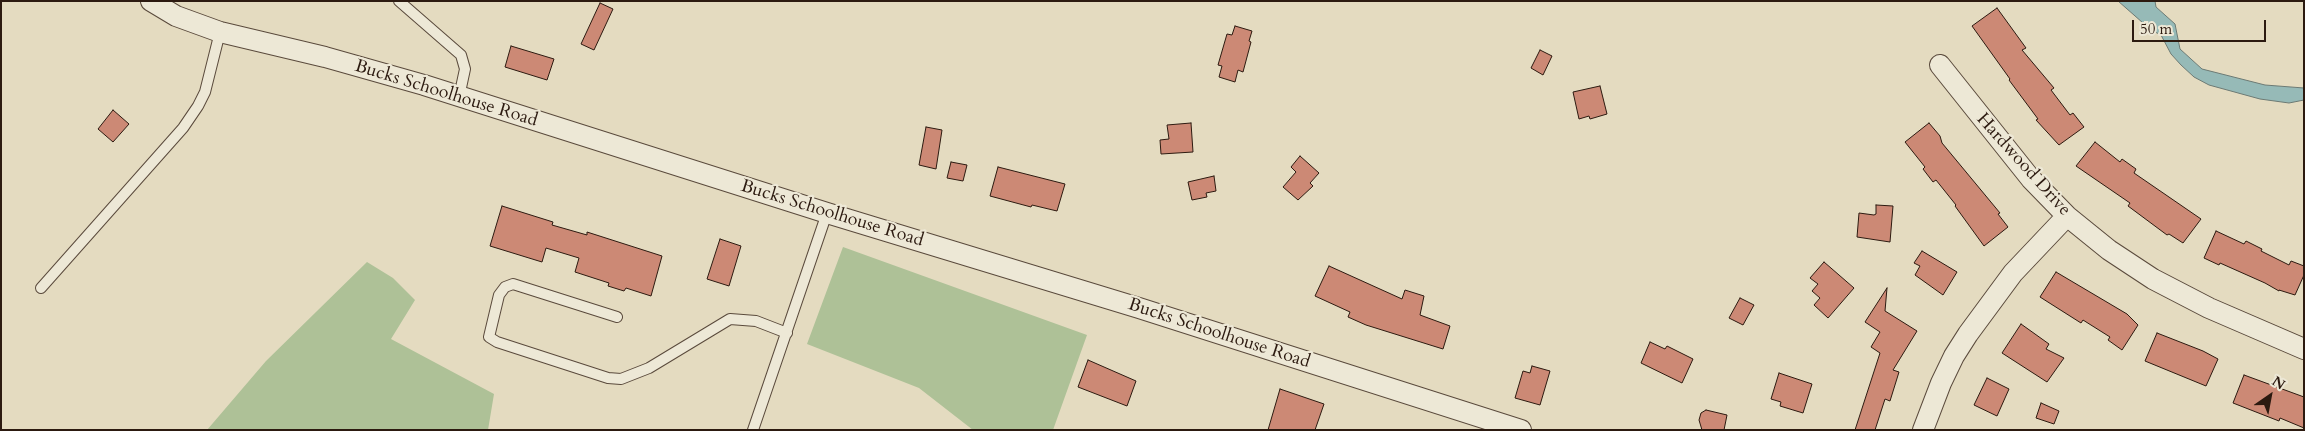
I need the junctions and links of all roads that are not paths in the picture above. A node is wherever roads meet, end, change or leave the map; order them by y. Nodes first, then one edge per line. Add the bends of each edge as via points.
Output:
1 (151, 1) edge
2 (399, 1) edge
3 (220, 32) junction
4 (1940, 65) dead end
5 (459, 97) junction
6 (826, 213) junction
7 (2067, 216) junction
8 (40, 288) dead end
9 (617, 317) dead end
10 (787, 333) junction
11 (2304, 349) edge
12 (1515, 429) edge
13 (753, 430) edge
14 (1923, 430) edge

1 - 3 street, Bucks Schoolhouse Road via 176,16
2 - 5 lane via 461,55 465,69
3 - 5 street, Bucks Schoolhouse Road via 325,57
3 - 8 lane via 206,92 188,121
4 - 7 street, Hardwood Drive via 2008,154
5 - 6 street, Bucks Schoolhouse Road
6 - 10 lane
6 - 12 street, Bucks Schoolhouse Road via 1139,308
7 - 11 street, Hardwood Drive via 2109,250 2153,279 2209,308
7 - 14 street via 2012,273 1968,334 1941,383
9 - 10 lane via 513,284 505,287 499,295 489,337 506,346 608,378 621,379 649,368 730,320 756,322
10 - 13 lane

